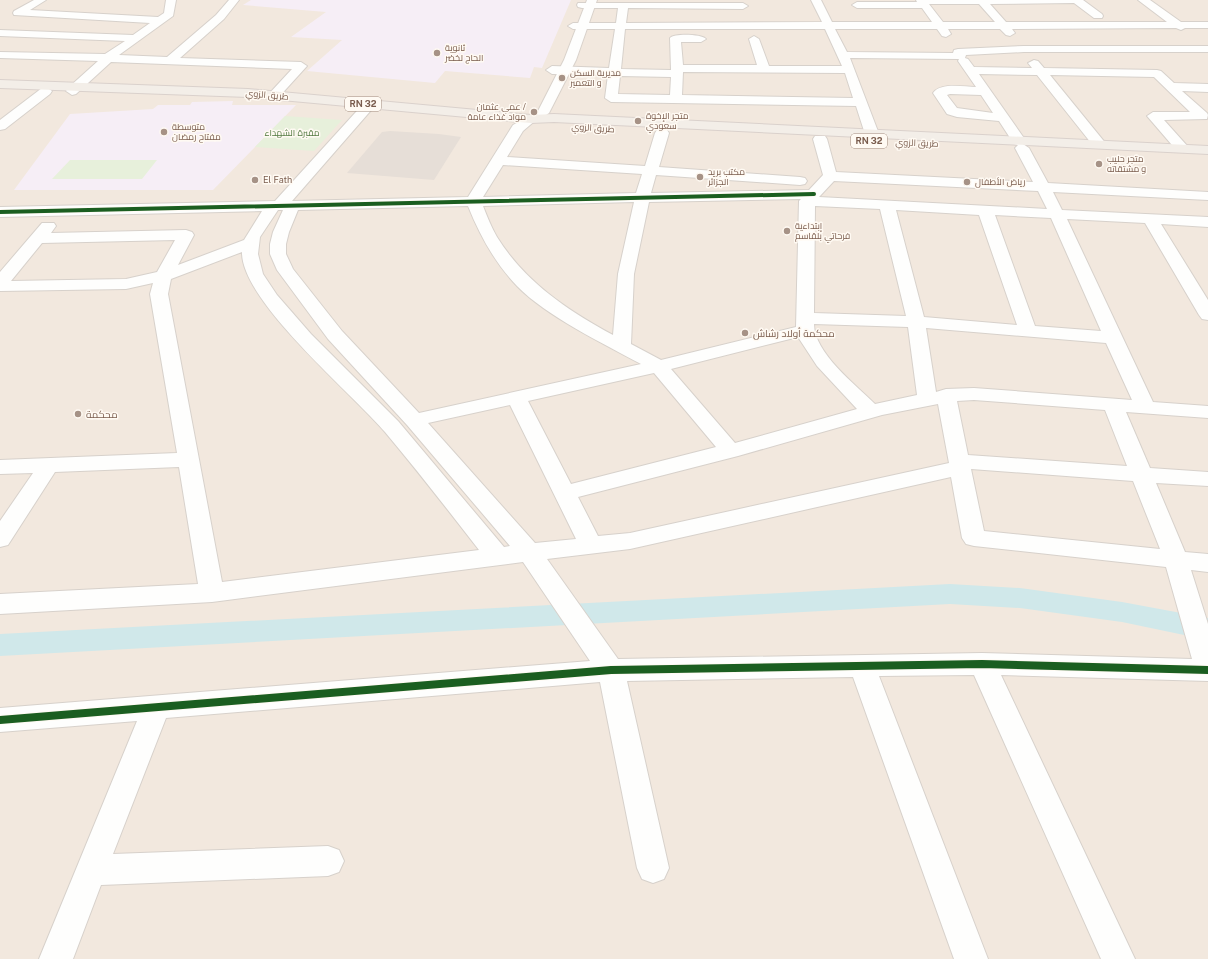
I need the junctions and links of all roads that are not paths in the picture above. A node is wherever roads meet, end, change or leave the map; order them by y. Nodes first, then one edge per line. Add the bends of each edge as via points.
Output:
1 (41, 0) edge
2 (171, 0) edge
3 (234, 0) edge
4 (816, 0) edge
5 (1073, 0) edge
6 (1077, 0) edge
7 (1143, 0) edge
8 (982, 1) edge
9 (923, 2) edge
10 (1044, 2) junction
11 (587, 3) edge
12 (742, 3) edge
13 (856, 3) edge
14 (623, 6) junction
15 (1052, 13) junction
16 (1164, 15) junction
17 (995, 16) junction
18 (1098, 16) junction
19 (161, 20) junction
20 (578, 26) junction
21 (620, 26) junction
22 (828, 26) junction
23 (870, 26) junction
24 (940, 26) junction
25 (1005, 26) junction
26 (1064, 26) junction
27 (1178, 26) junction
28 (1208, 26) edge
29 (752, 27) junction
30 (0, 33) edge
31 (137, 38) junction
32 (715, 39) dead end
33 (769, 39) dead end
34 (820, 39) dead end
35 (835, 39) junction
36 (1208, 48) edge
37 (1024, 50) junction
38 (959, 54) junction
39 (0, 55) edge
40 (842, 55) junction
41 (108, 58) junction
42 (170, 60) junction
43 (764, 69) junction
44 (850, 70) junction
45 (970, 70) junction
46 (558, 71) junction
47 (677, 71) junction
48 (1041, 71) junction
49 (614, 73) junction
50 (0, 84) edge
51 (1172, 87) junction
52 (1208, 88) edge
53 (0, 89) edge
54 (75, 89) junction
55 (46, 90) junction
56 (985, 91) junction
57 (273, 96) junction
58 (648, 99) junction
59 (676, 99) junction
60 (861, 102) junction
61 (369, 105) junction
62 (0, 115) edge
63 (13, 116) junction
64 (1003, 118) junction
65 (531, 119) junction
66 (643, 123) junction
67 (0, 126) edge
68 (662, 133) junction
69 (872, 134) junction
70 (820, 139) junction
71 (1021, 144) junction
72 (1100, 145) junction
73 (1183, 149) junction
74 (1208, 150) edge
75 (1208, 156) edge
76 (497, 160) junction
77 (651, 170) junction
78 (1044, 187) junction
79 (818, 188) junction
80 (1208, 196) edge
81 (642, 198) junction
82 (473, 201) junction
83 (282, 205) junction
84 (887, 205) junction
85 (61, 210) junction
86 (984, 210) junction
87 (0, 212) edge
88 (1057, 214) junction
89 (1150, 218) junction
90 (1208, 222) edge
91 (39, 238) junction
92 (252, 243) junction
93 (163, 276) junction
94 (0, 284) edge
95 (1208, 315) edge
96 (916, 322) junction
97 (804, 324) junction
98 (1028, 331) junction
99 (1114, 338) junction
100 (622, 346) junction
101 (659, 366) junction
102 (936, 397) junction
103 (516, 398) junction
104 (1113, 404) junction
105 (1145, 407) junction
106 (872, 412) junction
107 (1208, 412) edge
108 (414, 420) junction
109 (730, 451) junction
110 (189, 460) junction
111 (959, 464) junction
112 (49, 465) junction
113 (0, 467) edge
114 (1141, 474) junction
115 (1208, 479) edge
116 (564, 493) junction
117 (0, 539) edge
118 (591, 545) junction
119 (529, 552) junction
120 (498, 556) junction
121 (1176, 559) junction
122 (1208, 563) edge
123 (212, 593) junction
124 (0, 604) edge
125 (982, 664) junction
126 (862, 666) junction
127 (1208, 668) edge
128 (611, 670) junction
129 (156, 707) junction
130 (0, 720) edge
131 (328, 861) dead end
132 (653, 868) dead end
133 (91, 870) junction
134 (56, 959) edge
135 (971, 959) edge
136 (1118, 959) edge

1 - 19 street via 18,13
2 - 19 street via 169,14
3 - 42 street via 220,17
4 - 22 street
5 - 10 street
6 - 18 street
7 - 16 street
8 - 9 street
8 - 10 street
8 - 17 street
9 - 13 street
9 - 24 street
10 - 15 street
11 - 14 street
11 - 20 street
12 - 14 street
12 - 29 street
13 - 23 street
14 - 21 street
15 - 17 street
15 - 18 street
15 - 26 street
16 - 18 street
16 - 27 street
17 - 25 street
19 - 31 street
20 - 21 street
20 - 46 street
20 - 46 street via 560,54
21 - 29 street
21 - 49 street
22 - 23 street
22 - 29 street
22 - 35 street
23 - 24 street
24 - 25 street
24 - 38 street
25 - 26 street
25 - 37 street
26 - 27 street
27 - 28 street
27 - 36 street
30 - 31 street
31 - 41 street
32 - 47 street via 675,38
33 - 43 street via 750,39
34 - 35 street
35 - 40 street
36 - 37 street
37 - 38 street
37 - 48 street
38 - 40 street
38 - 45 street
39 - 41 street
40 - 44 street
41 - 42 street
41 - 54 street
42 - 57 street via 302,66
43 - 44 street
43 - 47 street
44 - 60 street
45 - 48 street
45 - 56 street
46 - 49 street
46 - 65 street via 543,113
47 - 49 street
47 - 59 street
48 - 51 street via 1156,74
48 - 72 street
49 - 58 street via 611,98
50 - 54 main road, طريق الزوي / RN 32
51 - 52 street
51 - 73 street via 1202,116 1153,116
53 - 55 main road, طريق الزوي / RN 32
54 - 55 main road, طريق الزوي / RN 32
54 - 57 main road, طريق الزوي / RN 32 via 150,93 194,91
55 - 63 street
56 - 64 street
56 - 64 street via 949,90 939,94 952,111 957,113
57 - 61 main road, طريق الزوي / RN 32
58 - 59 street
58 - 66 street
59 - 60 street
60 - 69 street
61 - 65 main road, طريق الزوي / RN 32
61 - 83 street
62 - 63 street
63 - 67 street
64 - 71 street
65 - 66 main road, طريق الزوي / RN 32
65 - 68 main road, طريق الزوي / RN 32 via 547,125
65 - 76 street via 518,128
66 - 69 main road, طريق الزوي / RN 32
68 - 70 main road, طريق الزوي / RN 32
68 - 77 street
69 - 71 main road, طريق الزوي / RN 32
70 - 71 main road, طريق الزوي / RN 32
70 - 79 street
71 - 72 main road, طريق الزوي / RN 32
71 - 75 main road, طريق الزوي / RN 32
71 - 78 street
72 - 73 main road, طريق الزوي / RN 32
73 - 74 main road, طريق الزوي / RN 32
76 - 77 street
76 - 82 street
77 - 79 street
77 - 81 street
78 - 79 street
78 - 80 street
78 - 88 street
79 - 81 street
79 - 84 street
79 - 97 street
81 - 82 street
81 - 100 street via 626,274
82 - 83 street
82 - 100 street via 488,235 503,258 524,282 547,302
83 - 85 street
83 - 92 street via 252,237
83 - 108 street via 278,254 285,270 335,335
84 - 86 street
84 - 96 street
85 - 87 street
85 - 91 street
86 - 88 street
86 - 98 street
88 - 89 street
88 - 99 street
89 - 90 street
89 - 95 street
91 - 93 street via 186,235
91 - 94 street
92 - 93 street
92 - 120 street via 250,254 255,274 270,298 304,338 391,426
93 - 94 street via 126,284
93 - 110 street via 159,294 161,309
96 - 97 street
96 - 98 street
96 - 102 street
97 - 101 street
97 - 106 street via 808,342 816,353
98 - 99 street
99 - 105 street
100 - 101 street
101 - 103 street
101 - 109 street
102 - 104 street via 974,394
102 - 106 street
102 - 111 street
103 - 108 street
103 - 116 street
104 - 105 street
104 - 114 street
105 - 107 street
106 - 109 street
108 - 119 street
109 - 116 street
110 - 112 street
110 - 123 street
111 - 114 street
111 - 118 street via 630,541
111 - 121 street via 974,538
112 - 113 street
112 - 117 street
114 - 115 street
114 - 121 street
116 - 118 street
118 - 119 street
119 - 120 street
119 - 128 street
120 - 123 street
121 - 122 street
121 - 127 street
123 - 124 street
125 - 126 street
125 - 127 street
125 - 136 street
126 - 128 street
126 - 135 street
128 - 129 street
128 - 132 street
129 - 130 street
129 - 133 street
131 - 133 street
133 - 134 street

